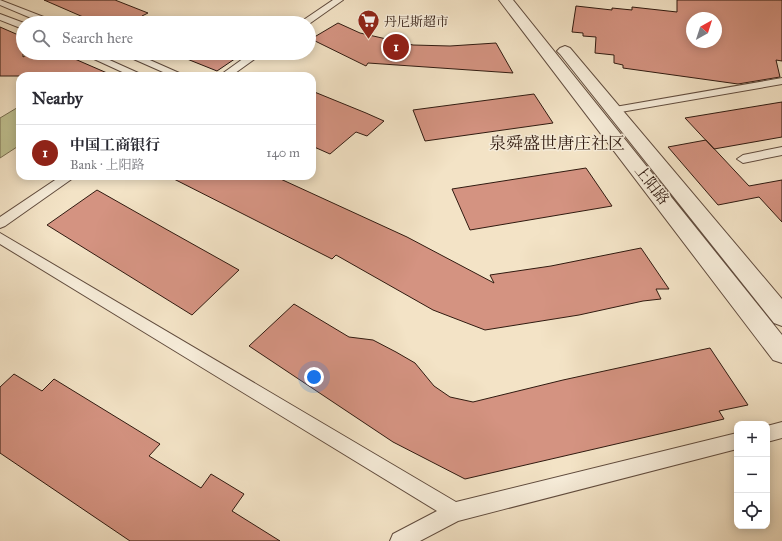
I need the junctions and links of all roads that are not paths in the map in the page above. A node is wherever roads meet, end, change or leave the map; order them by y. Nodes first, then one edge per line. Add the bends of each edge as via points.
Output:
1 (339, 0) edge
2 (506, 0) edge
3 (523, 0) edge
4 (0, 2) edge
5 (34, 16) edge
6 (315, 16) edge
7 (0, 17) edge
8 (16, 23) edge
9 (102, 60) edge
10 (142, 60) edge
11 (248, 60) edge
12 (131, 72) edge
13 (171, 72) edge
14 (230, 72) edge
15 (782, 82) edge
16 (615, 110) junction
17 (782, 151) edge
18 (743, 159) dead end
19 (64, 180) edge
20 (0, 223) edge
21 (0, 238) edge
22 (782, 316) edge
23 (782, 353) edge
24 (782, 430) edge
25 (770, 433) edge
26 (734, 442) edge
27 (455, 512) junction
28 (400, 541) edge

1 - 6 lane
2 - 23 street, 上阳路
3 - 16 street, 上阳路
4 - 5 lane
7 - 8 lane
9 - 12 lane
10 - 13 lane
11 - 14 lane
15 - 16 lane
16 - 22 street, 上阳路
17 - 18 lane
19 - 20 lane
21 - 27 lane
24 - 25 lane
26 - 27 lane
27 - 28 lane

